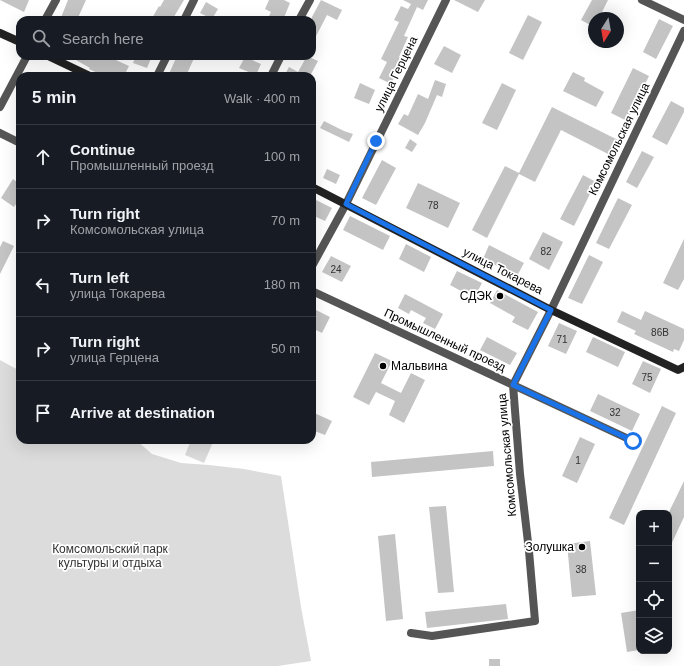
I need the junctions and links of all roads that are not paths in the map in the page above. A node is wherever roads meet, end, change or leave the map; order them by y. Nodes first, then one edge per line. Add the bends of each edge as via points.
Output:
1 (56, 0) edge
2 (194, 0) edge
3 (310, 0) edge
4 (446, 0) edge
5 (642, 0) edge
6 (47, 16) edge
7 (186, 16) edge
8 (302, 16) edge
9 (684, 20) edge
10 (684, 31) edge
11 (0, 33) edge
12 (16, 40) edge
13 (24, 60) edge
14 (56, 60) edge
15 (165, 60) edge
16 (279, 60) edge
17 (18, 72) edge
18 (82, 72) edge
19 (159, 72) edge
20 (273, 72) edge
21 (16, 76) edge
22 (0, 107) edge
23 (0, 133) edge
24 (16, 141) edge
25 (316, 189) edge
26 (346, 204) junction
27 (316, 259) edge
28 (316, 294) edge
29 (551, 310) junction
30 (682, 370) edge
31 (513, 385) junction
32 (633, 441) dead end
33 (410, 633) dead end

1 - 6 street
2 - 7 street
3 - 8 street
4 - 26 street, улица Герцена
5 - 9 street
10 - 29 street, Комсомольская улица
11 - 12 street
13 - 17 street
14 - 18 street
15 - 19 street
16 - 20 street
21 - 22 street
23 - 24 street
25 - 26 street, улица Токарева
26 - 27 street, улица Герцена
26 - 29 street, улица Токарева
28 - 31 street, Промышленный проезд
29 - 30 street, улица Токарева
29 - 31 street, Комсомольская улица
31 - 32 street, Промышленный проезд
31 - 33 street, Комсомольская улица via 535,621 432,636

